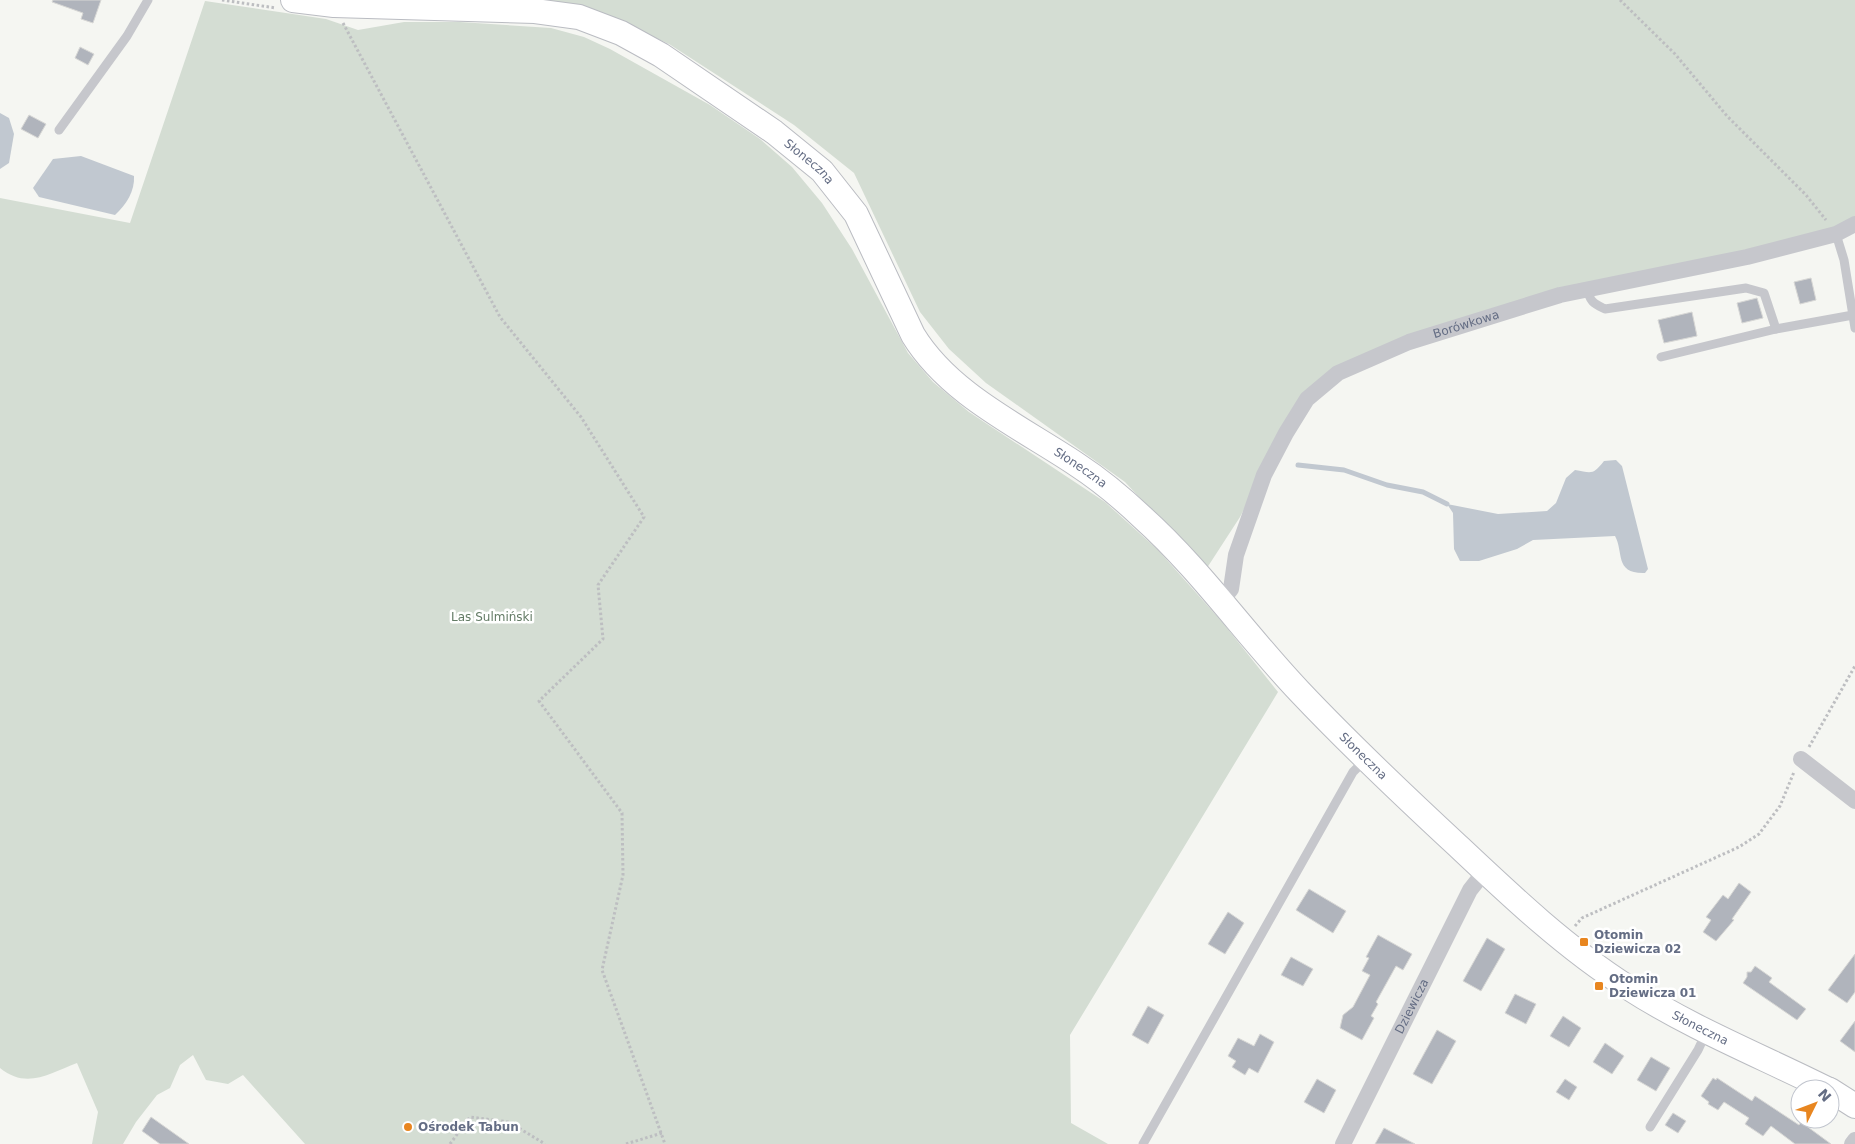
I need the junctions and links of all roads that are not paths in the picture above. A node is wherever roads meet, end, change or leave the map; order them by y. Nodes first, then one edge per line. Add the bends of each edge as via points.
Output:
1 (148, 0) edge
2 (286, 4) edge
3 (60, 130) dead end
4 (1855, 224) edge
5 (1836, 234) junction
6 (1588, 290) junction
7 (1853, 314) junction
8 (1855, 328) edge
9 (1776, 329) junction
10 (1661, 357) dead end
11 (1220, 603) junction
12 (1802, 759) road end
13 (1365, 760) junction
14 (1855, 801) edge
15 (1485, 871) junction
16 (1707, 1030) junction
17 (1807, 1079) edge
18 (1840, 1097) edge
19 (1855, 1106) edge
20 (1650, 1127) dead end
21 (1855, 1140) edge
22 (1143, 1144) edge
23 (1343, 1144) edge
24 (1852, 1144) edge

1 - 3 lane via 127,36
2 - 11 street, Słoneczna via 535,11 568,15 621,33 689,73 797,149 834,184 856,214 913,335 940,370 964,390 1080,466 1141,516 1181,556
4 - 5 street, Borówkowa
5 - 6 street, Borówkowa via 1748,257
5 - 7 lane
6 - 9 lane via 1594,304 1605,309 1746,288 1764,293
6 - 11 street, Borówkowa via 1560,295 1409,342 1338,373 1308,399 1286,432 1269,466 1236,555 1231,589
7 - 8 lane
7 - 9 lane
9 - 10 lane
11 - 13 street, Słoneczna
12 - 14 street
13 - 15 street, Słoneczna
13 - 22 lane via 1353,772
15 - 16 street, Słoneczna via 1563,939 1627,987
15 - 23 street, Dziewicza via 1470,890
16 - 17 street, Słoneczna
16 - 20 lane
18 - 19 street, Słoneczna
21 - 24 street

